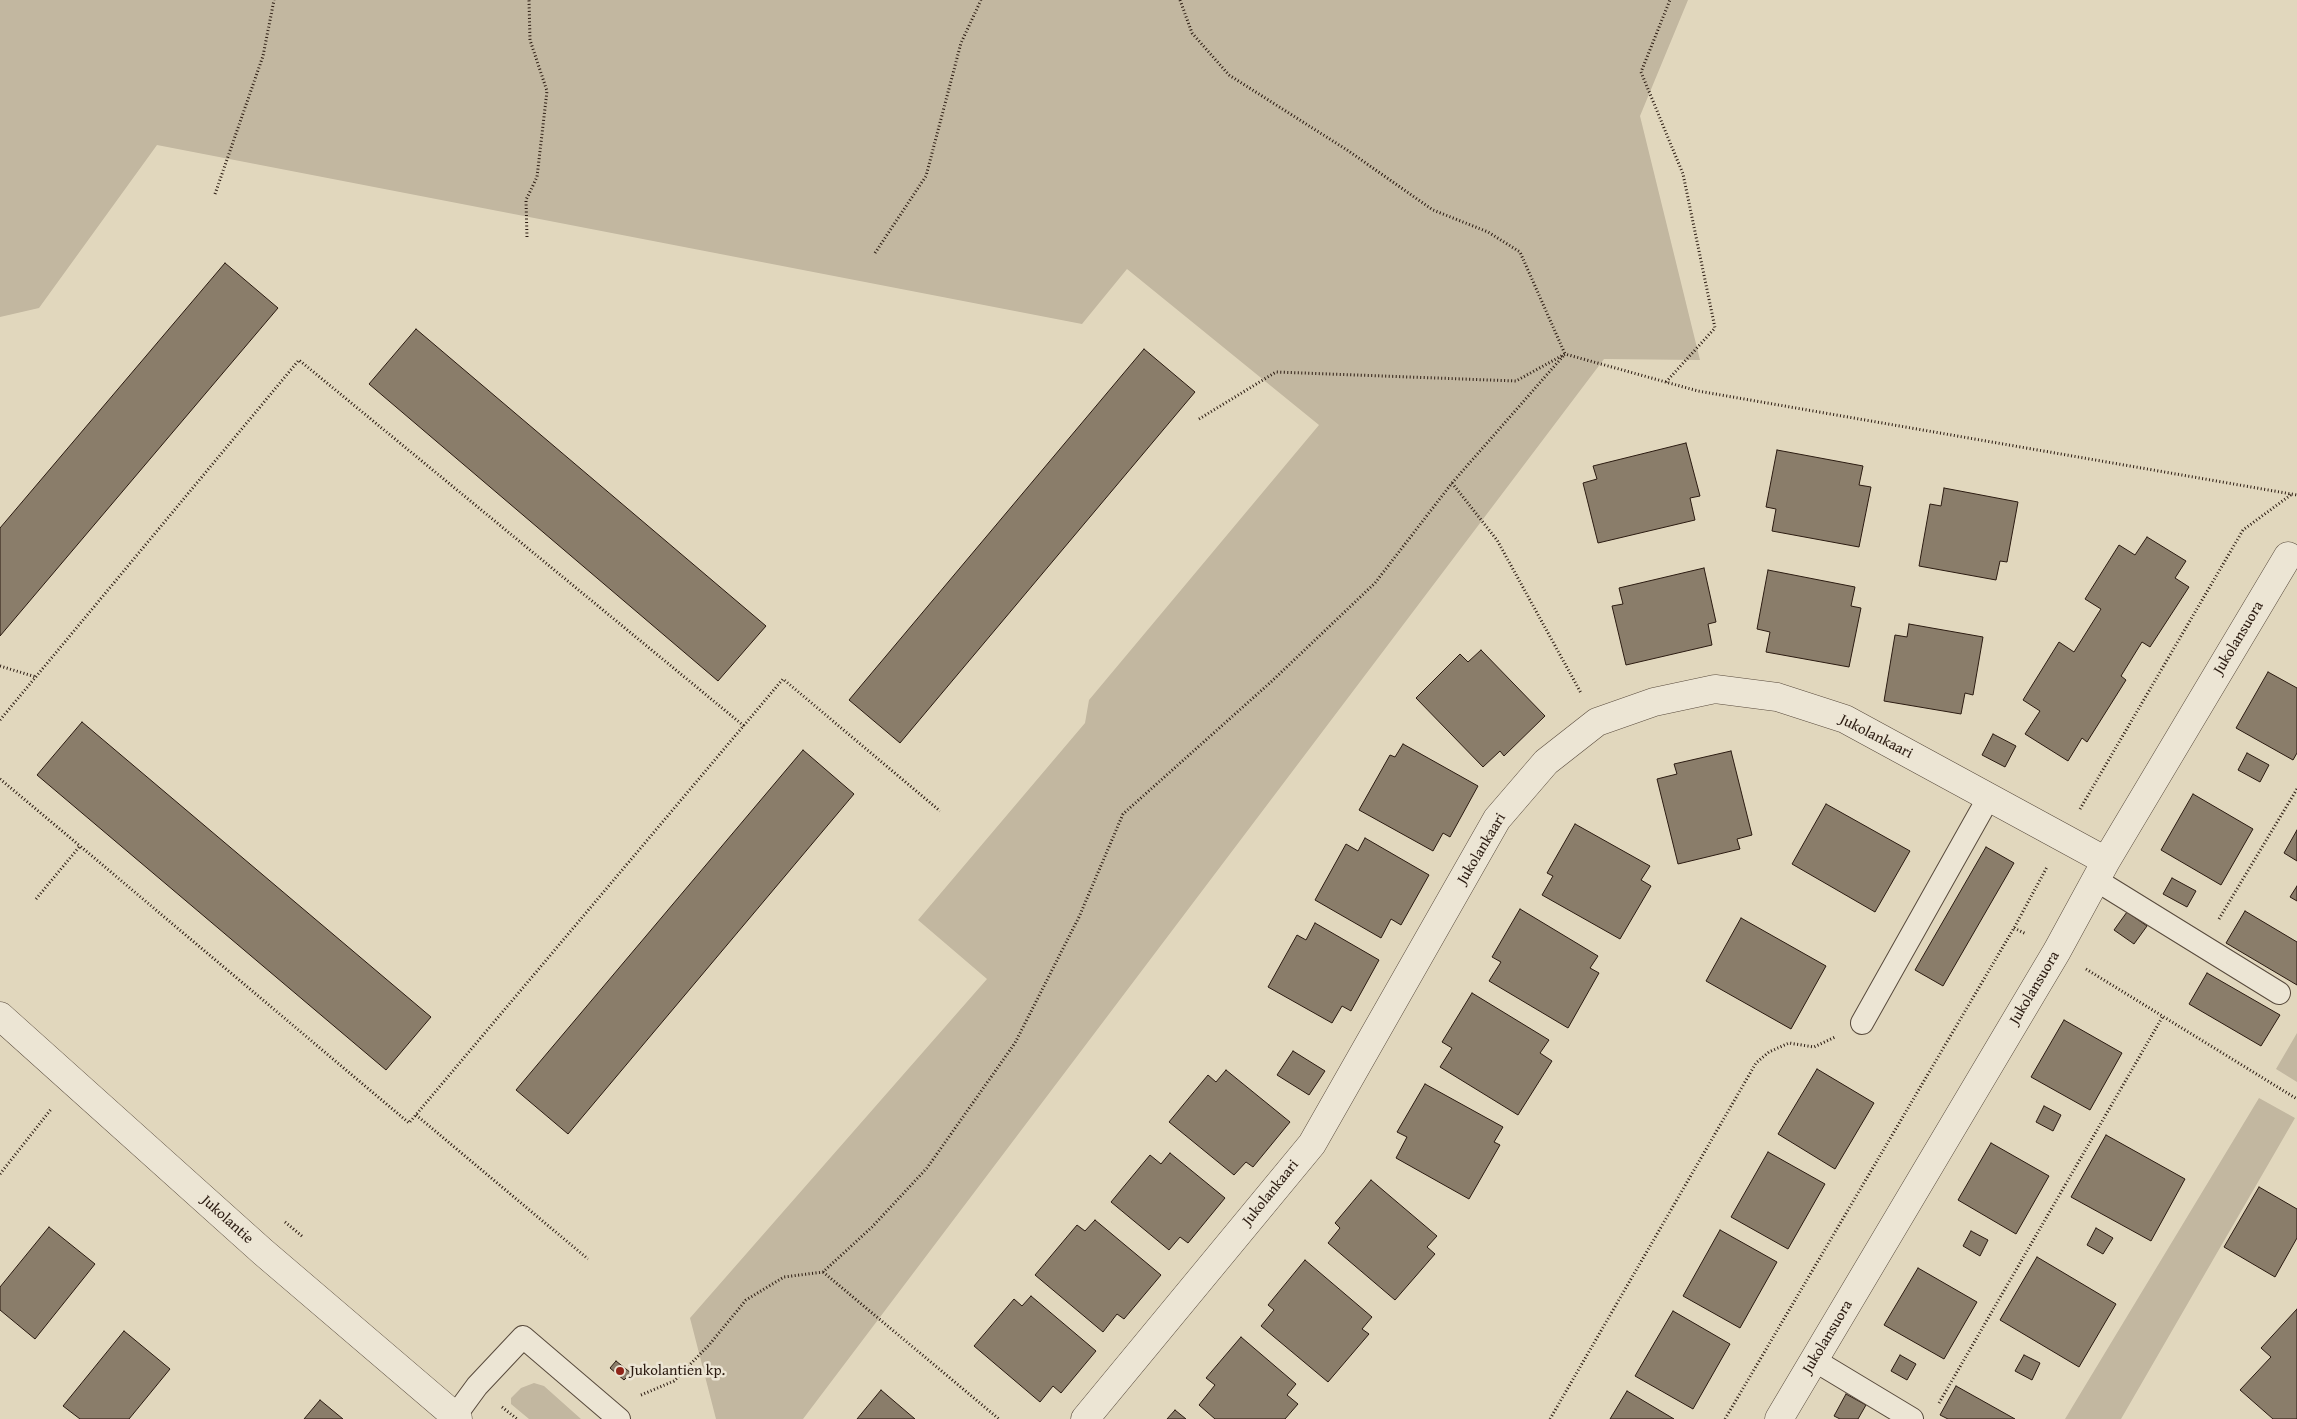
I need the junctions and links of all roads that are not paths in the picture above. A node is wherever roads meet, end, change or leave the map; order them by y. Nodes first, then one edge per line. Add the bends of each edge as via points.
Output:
1 (2288, 556) dead end
2 (1989, 796) junction
3 (2101, 870) junction
4 (2279, 993) dead end
5 (0, 1016) edge
6 (1862, 1023) road end
7 (1814, 1360) junction
8 (617, 1417) edge
9 (456, 1418) edge
10 (1085, 1419) edge
11 (1779, 1419) edge
12 (1912, 1419) edge

1 - 3 street, Jukolansuora
2 - 3 street, Jukolankaari via 2063,837
2 - 6 lane
2 - 10 street, Jukolankaari via 1845,719 1777,697 1715,689 1654,702 1597,722 1546,762 1498,819 1312,1144
3 - 4 lane via 2202,946
3 - 7 street, Jukolansuora via 2057,951
5 - 9 street, Jukolantie via 263,1252
7 - 11 street, Jukolansuora
7 - 12 lane
8 - 9 lane via 523,1337 478,1386

